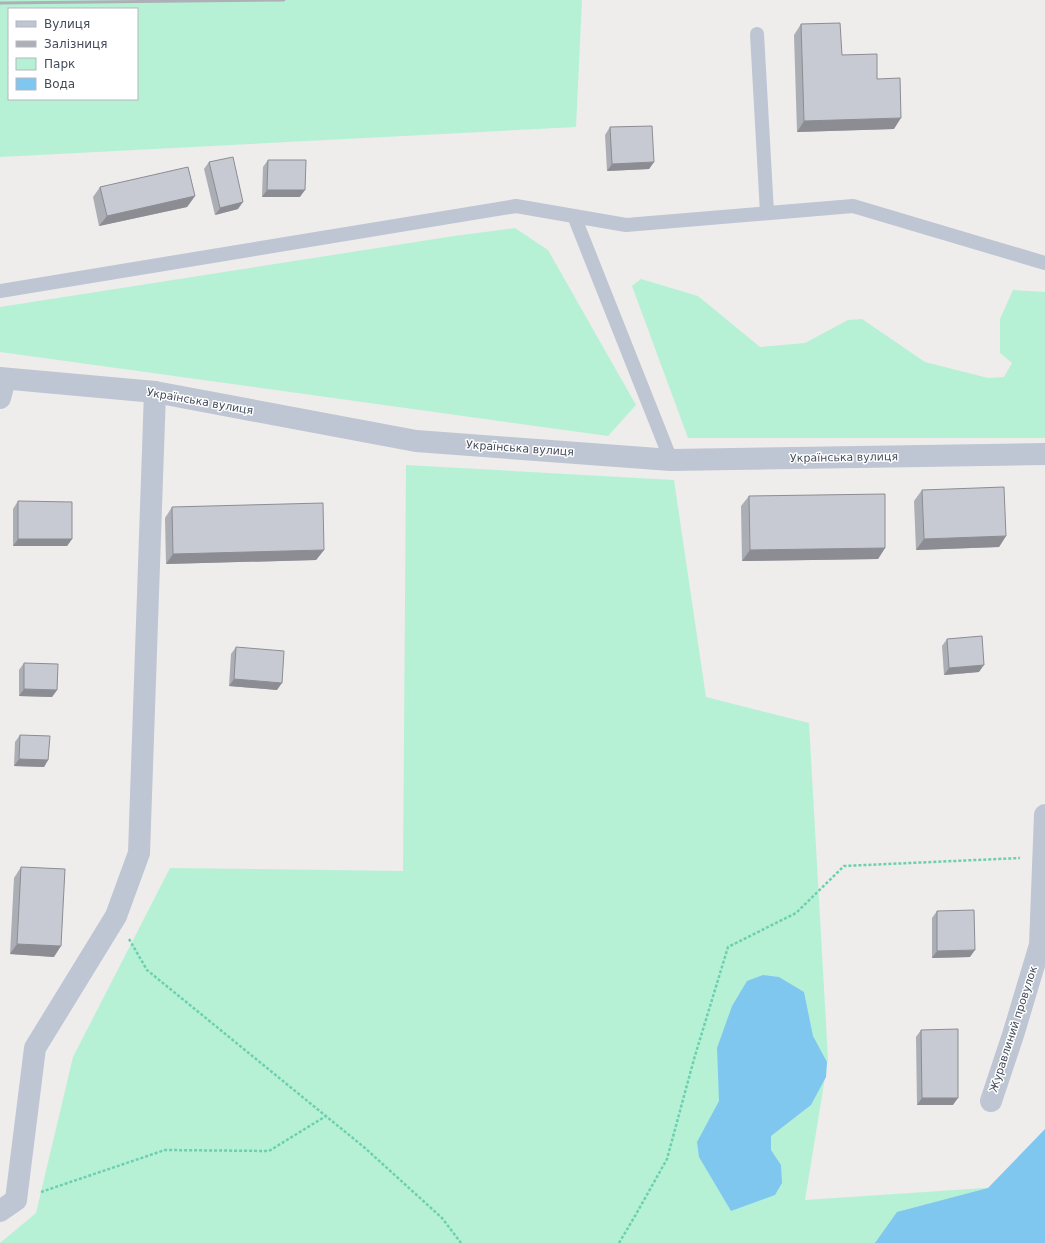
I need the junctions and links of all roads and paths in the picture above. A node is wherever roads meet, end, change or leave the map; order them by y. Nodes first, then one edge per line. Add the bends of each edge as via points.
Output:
1 (757, 34) dead end
2 (768, 213) junction
3 (574, 216) junction
4 (1045, 263) edge
5 (0, 291) edge
6 (2, 385) edge
7 (156, 392) junction
8 (1045, 454) edge
9 (671, 460) junction
10 (1045, 815) edge
11 (1044, 857) junction
12 (116, 916) junction
13 (991, 1101) dead end
14 (326, 1116) junction
15 (8, 1206) edge
16 (461, 1243) edge
17 (619, 1243) edge

1 - 2 lane
2 - 3 lane via 626,225
2 - 4 lane via 853,206
3 - 5 lane via 516,206
3 - 9 lane
6 - 7 street, Українська вулиця
7 - 9 street, Українська вулиця via 416,441
7 - 12 street via 139,853
8 - 9 street, Українська вулиця
10 - 11 street, Журавлиний провулок
11 - 13 street, Журавлиний провулок via 1040,945
11 - 17 path via 844,866 796,913 728,947 667,1159
12 - 14 path via 147,970
12 - 15 street via 35,1048
14 - 15 path via 269,1151 165,1150
14 - 16 path via 442,1218

